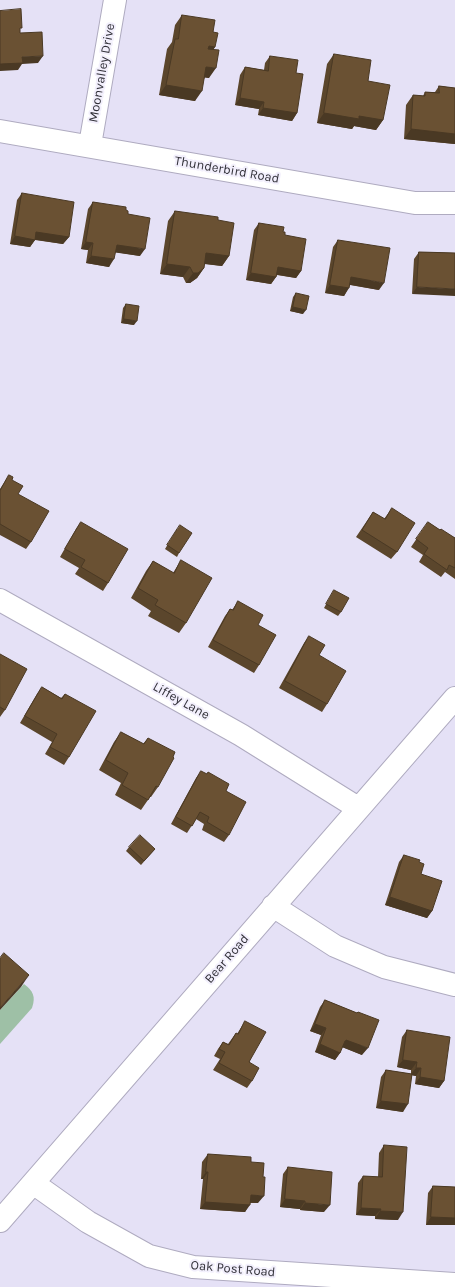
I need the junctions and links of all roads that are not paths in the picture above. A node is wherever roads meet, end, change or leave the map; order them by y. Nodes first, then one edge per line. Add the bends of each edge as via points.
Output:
1 (115, 0) edge
2 (0, 130) edge
3 (90, 145) junction
4 (455, 203) edge
5 (0, 600) edge
6 (455, 698) edge
7 (358, 808) junction
8 (273, 906) junction
9 (455, 985) edge
10 (33, 1183) junction
11 (0, 1221) edge
12 (455, 1284) edge

1 - 3 street, Moonvalley Drive
2 - 3 street, Thunderbird Road
3 - 4 street, Thunderbird Road via 415,203
5 - 7 street, Liffey Lane via 241,735
6 - 7 street, Bear Road
7 - 8 street, Bear Road
8 - 9 street via 335,946 384,967
8 - 10 street, Bear Road
10 - 11 street, Bear Road
10 - 12 street, Oak Post Road via 88,1222 148,1256 193,1267

